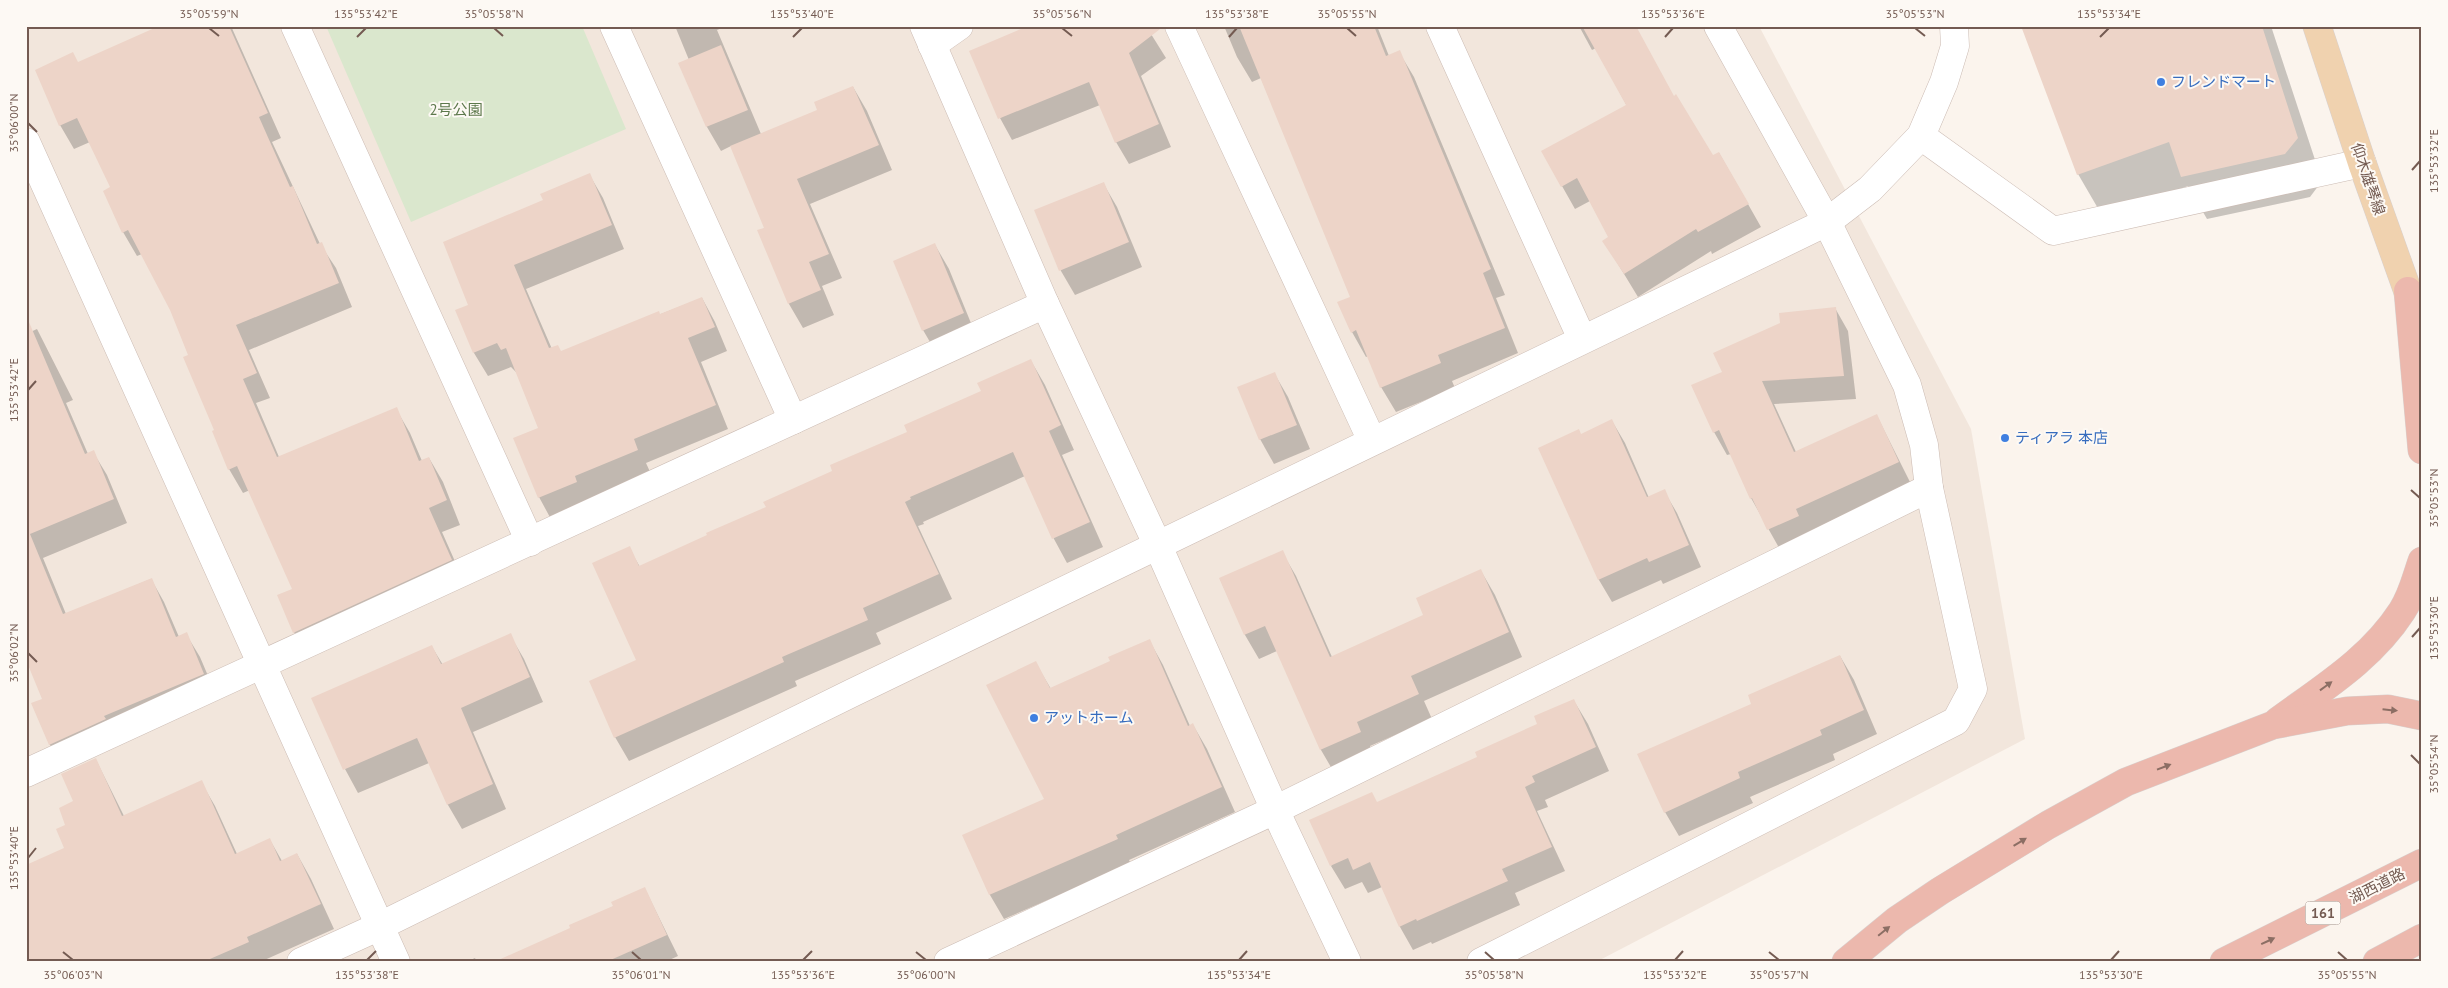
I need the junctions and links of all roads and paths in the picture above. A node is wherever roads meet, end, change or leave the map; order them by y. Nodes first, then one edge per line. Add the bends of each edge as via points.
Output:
1 (295, 26) edge
2 (614, 26) edge
3 (959, 26) edge
4 (1179, 26) edge
5 (1440, 26) edge
6 (1718, 26) edge
7 (1954, 26) edge
8 (2318, 26) edge
9 (928, 36) edge
10 (1921, 136) junction
11 (26, 142) edge
12 (2362, 163) junction
13 (1827, 222) junction
14 (2415, 303) edge
15 (1045, 304) junction
16 (2422, 332) edge
17 (1582, 339) junction
18 (792, 420) junction
19 (1372, 442) junction
20 (2422, 450) edge
21 (1929, 488) junction
22 (530, 542) junction
23 (1158, 546) junction
24 (2422, 561) edge
25 (262, 664) junction
26 (2422, 716) edge
27 (2273, 725) junction
28 (26, 773) edge
29 (1275, 810) junction
30 (2422, 863) edge
31 (380, 926) junction
32 (2422, 938) edge
33 (301, 962) edge
34 (396, 962) edge
35 (948, 962) edge
36 (1347, 962) edge
37 (1481, 962) edge
38 (1846, 962) edge
39 (2224, 962) edge
40 (2377, 962) edge

1 - 22 street
2 - 18 street
3 - 9 street
4 - 19 street
5 - 17 street
6 - 13 street
7 - 10 street via 1955,46
8 - 12 main road, 仰木雄琴線
9 - 15 street
10 - 12 street via 2053,232
10 - 13 street via 1870,189
11 - 25 street
12 - 14 main road, 仰木雄琴線
13 - 17 street
13 - 21 street via 1907,386 1924,445
14 - 16 main road, 仰木雄琴線
14 - 20 highway
15 - 18 street
15 - 23 street
17 - 19 street
18 - 22 street
19 - 23 street
21 - 29 street
21 - 37 street via 1973,689 1956,721
22 - 25 street
23 - 29 street
23 - 31 street
27 -> 24 highway via 2357,663 2376,645 2403,610
25 - 28 street
25 - 31 street
27 -> 26 highway via 2347,711 2388,709
38 -> 27 highway via 1918,906 2057,820 2126,782
29 - 35 street
29 - 36 street
39 -> 30 highway, 湖西道路 / 161
31 - 33 street
31 - 34 street
32 - 40 highway

